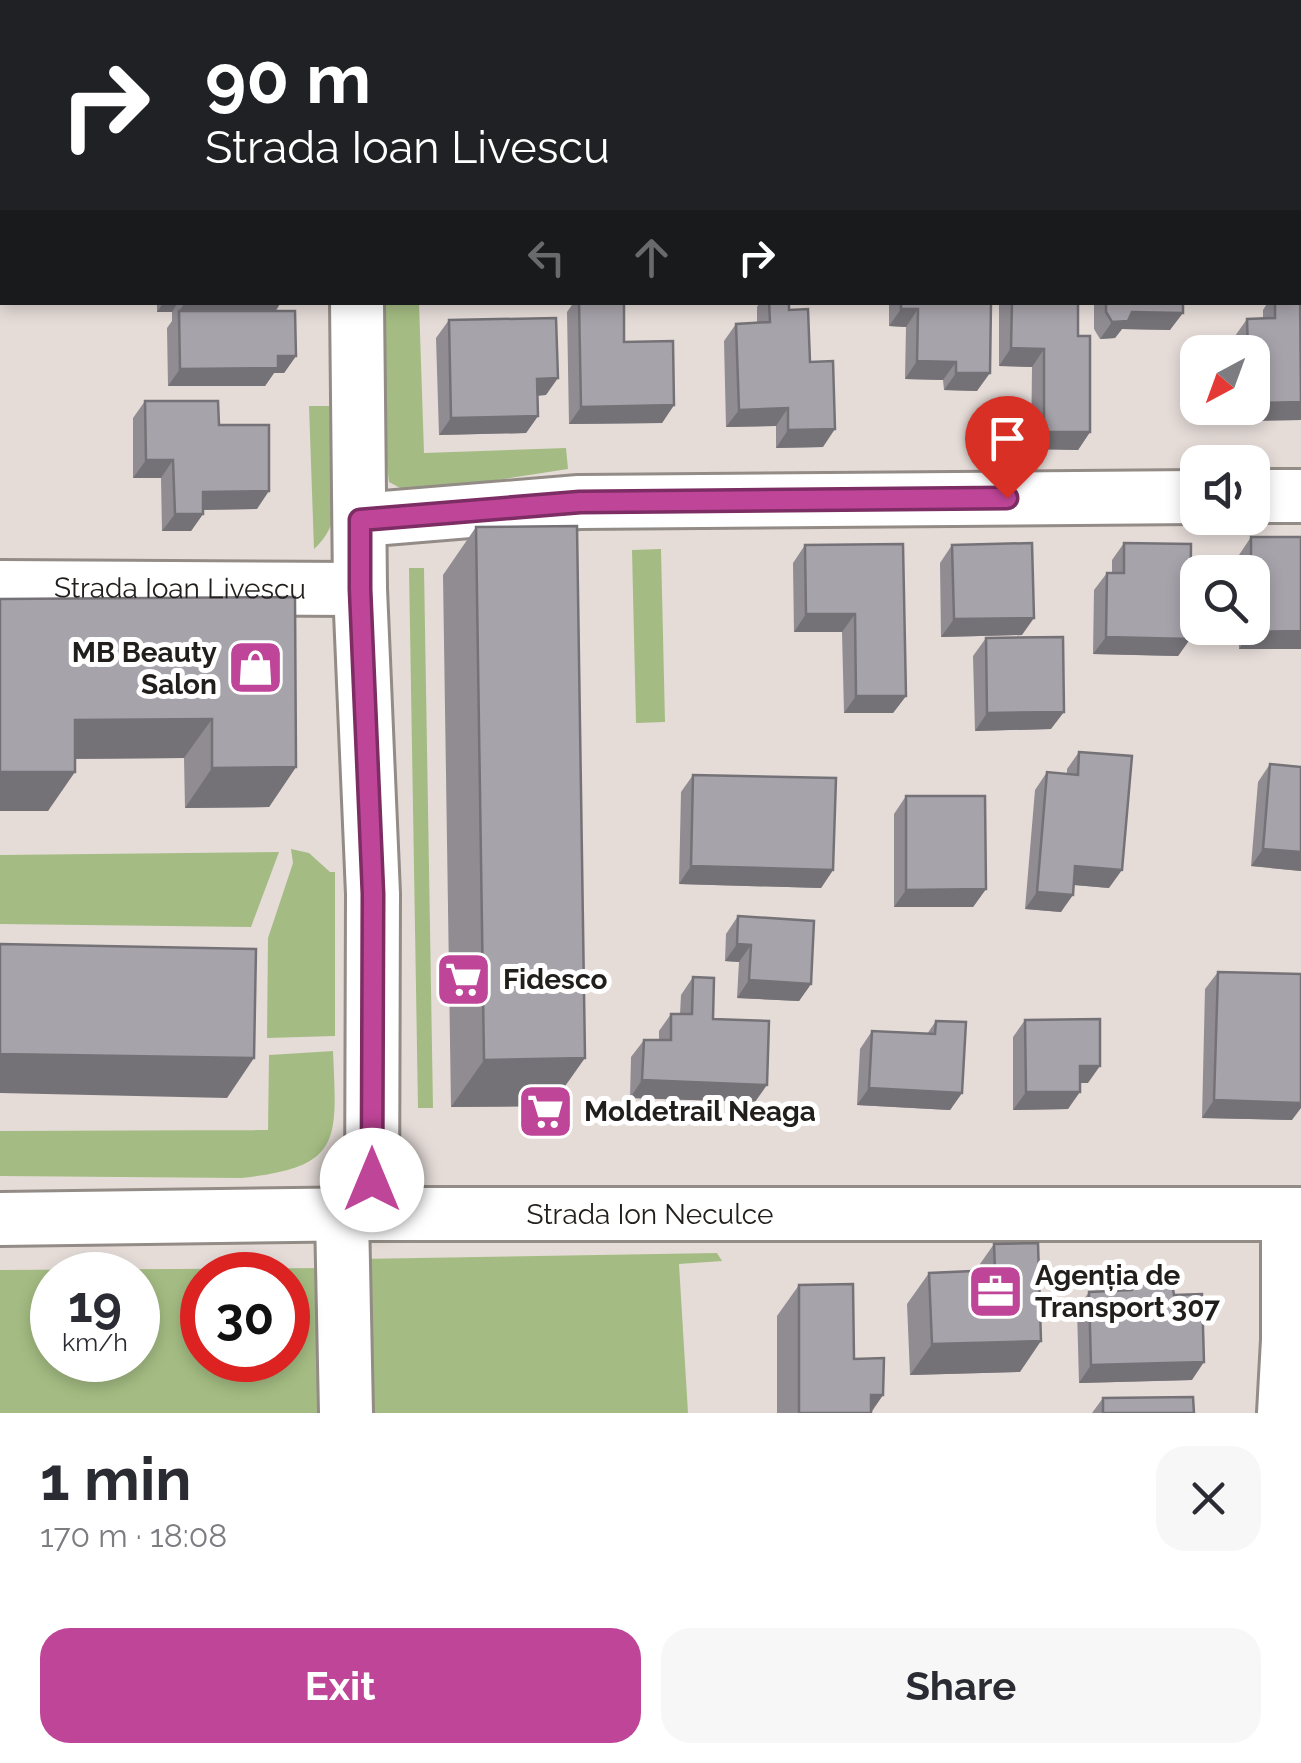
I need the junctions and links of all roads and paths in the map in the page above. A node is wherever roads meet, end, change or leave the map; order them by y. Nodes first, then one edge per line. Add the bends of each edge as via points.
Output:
1 (356, 305) edge
2 (1270, 496) edge
3 (1301, 496) edge
4 (1180, 497) edge
5 (360, 520) junction
6 (0, 588) edge
7 (360, 589) junction
8 (357, 1214) junction
9 (1295, 1214) edge
10 (0, 1219) edge
11 (346, 1413) edge
12 (1284, 1413) edge

1 - 5 street
2 - 3 street
4 - 5 street via 580,502
5 - 7 street
6 - 7 street, Strada Ioan Livescu
7 - 8 street via 373,894
8 - 9 street, Strada Ion Neculce
8 - 10 street, Strada Ion Neculce
8 - 11 street
9 - 12 street

